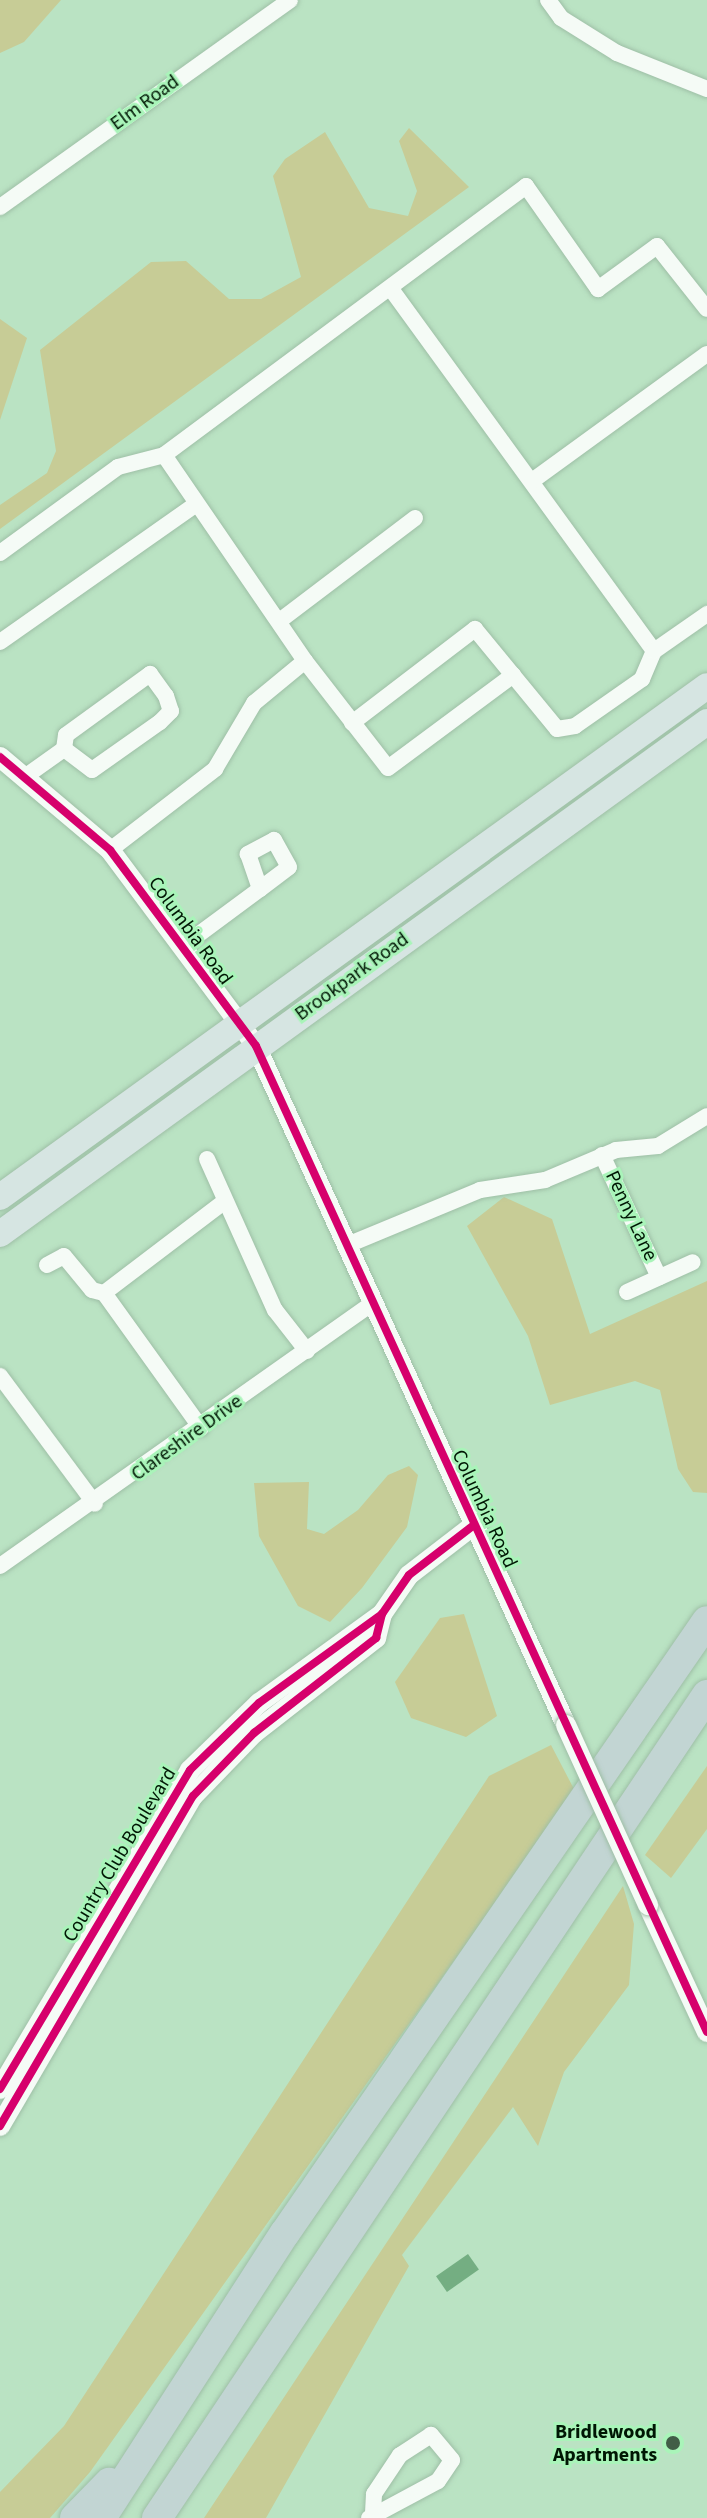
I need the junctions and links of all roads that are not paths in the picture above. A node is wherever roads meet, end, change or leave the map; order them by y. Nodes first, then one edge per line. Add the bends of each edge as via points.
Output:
1 (548, 0) edge
2 (282, 2) edge
3 (707, 89) edge
4 (0, 207) edge
5 (391, 289) junction
6 (707, 309) edge
7 (707, 354) edge
8 (164, 455) junction
9 (532, 481) junction
10 (195, 505) junction
11 (415, 518) dead end
12 (0, 553) edge
13 (707, 614) edge
14 (282, 619) junction
15 (0, 642) edge
16 (654, 651) junction
17 (305, 661) junction
18 (513, 675) junction
19 (707, 686) edge
20 (707, 722) edge
21 (352, 723) junction
22 (64, 749) junction
23 (0, 757) edge
24 (26, 776) junction
25 (110, 850) junction
26 (260, 889) dead end
27 (183, 946) junction
28 (238, 1025) junction
29 (256, 1046) junction
30 (707, 1116) edge
31 (602, 1155) junction
32 (207, 1159) dead end
33 (0, 1197) edge
34 (224, 1202) junction
35 (0, 1234) edge
36 (345, 1246) junction
37 (693, 1262) dead end
38 (47, 1265) dead end
39 (659, 1277) junction
40 (627, 1292) dead end
41 (104, 1293) junction
42 (371, 1304) junction
43 (307, 1351) junction
44 (0, 1376) edge
45 (201, 1428) junction
46 (95, 1504) junction
47 (474, 1525) junction
48 (0, 1566) edge
49 (382, 1614) junction
50 (707, 1621) edge
51 (707, 1695) edge
52 (707, 2032) edge
53 (0, 2089) edge
54 (0, 2126) edge
55 (150, 2442) junction
56 (371, 2516) edge
57 (75, 2518) edge
58 (101, 2518) edge
59 (157, 2518) edge

1 - 3 street via 561,18 617,53
2 - 4 street, Elm Road
5 - 6 street via 526,186 598,289 657,246
5 - 8 street
5 - 9 street
7 - 9 street
8 - 10 street
8 - 12 street via 118,467
9 - 16 street
10 - 14 street
10 - 15 street
11 - 14 street
13 - 16 street
14 - 17 street
16 - 18 street via 642,679 575,726 557,729
17 - 21 street
17 - 25 street via 254,703 215,769
18 - 21 street via 388,768
18 - 21 street via 475,629
19 - 28 main road, Brookpark Road
20 - 29 main road, Brookpark Road
22 - 22 street via 66,735 150,674 166,696 171,711 92,770
22 - 24 street
23 - 24 street, Columbia Road
24 - 25 street, Columbia Road
25 - 27 street, Columbia Road
26 - 27 street
27 - 28 street, Columbia Road
28 - 29 street, Columbia Road
28 - 33 main road, Brookpark Road
29 - 35 main road, Brookpark Road
29 - 36 street, Columbia Road
30 - 31 street via 658,1146
31 - 36 street via 545,1180 480,1190
31 - 39 street, Penny Lane
32 - 34 street
34 - 41 street
34 - 43 street via 275,1310
36 - 42 street, Columbia Road
37 - 39 street
38 - 41 street via 64,1256 92,1290
39 - 40 street
41 - 45 street
42 - 43 street, Clareshire Drive
42 - 47 street, Columbia Road
43 - 45 street, Clareshire Drive
44 - 46 street
45 - 46 street, Clareshire Drive
46 - 48 street, Clareshire Drive
47 - 49 street, Country Club Boulevard via 409,1575
47 - 52 street, Columbia Road, bridge
49 - 53 street, Country Club Boulevard via 259,1703 190,1770
49 - 54 street, Country Club Boulevard via 376,1638 254,1733 193,1796
50 - 55 highway
51 - 59 highway
55 - 57 highway
55 - 58 highway
56 - 56 street via 399,2508 438,2481 452,2460 431,2435 400,2455 374,2494

